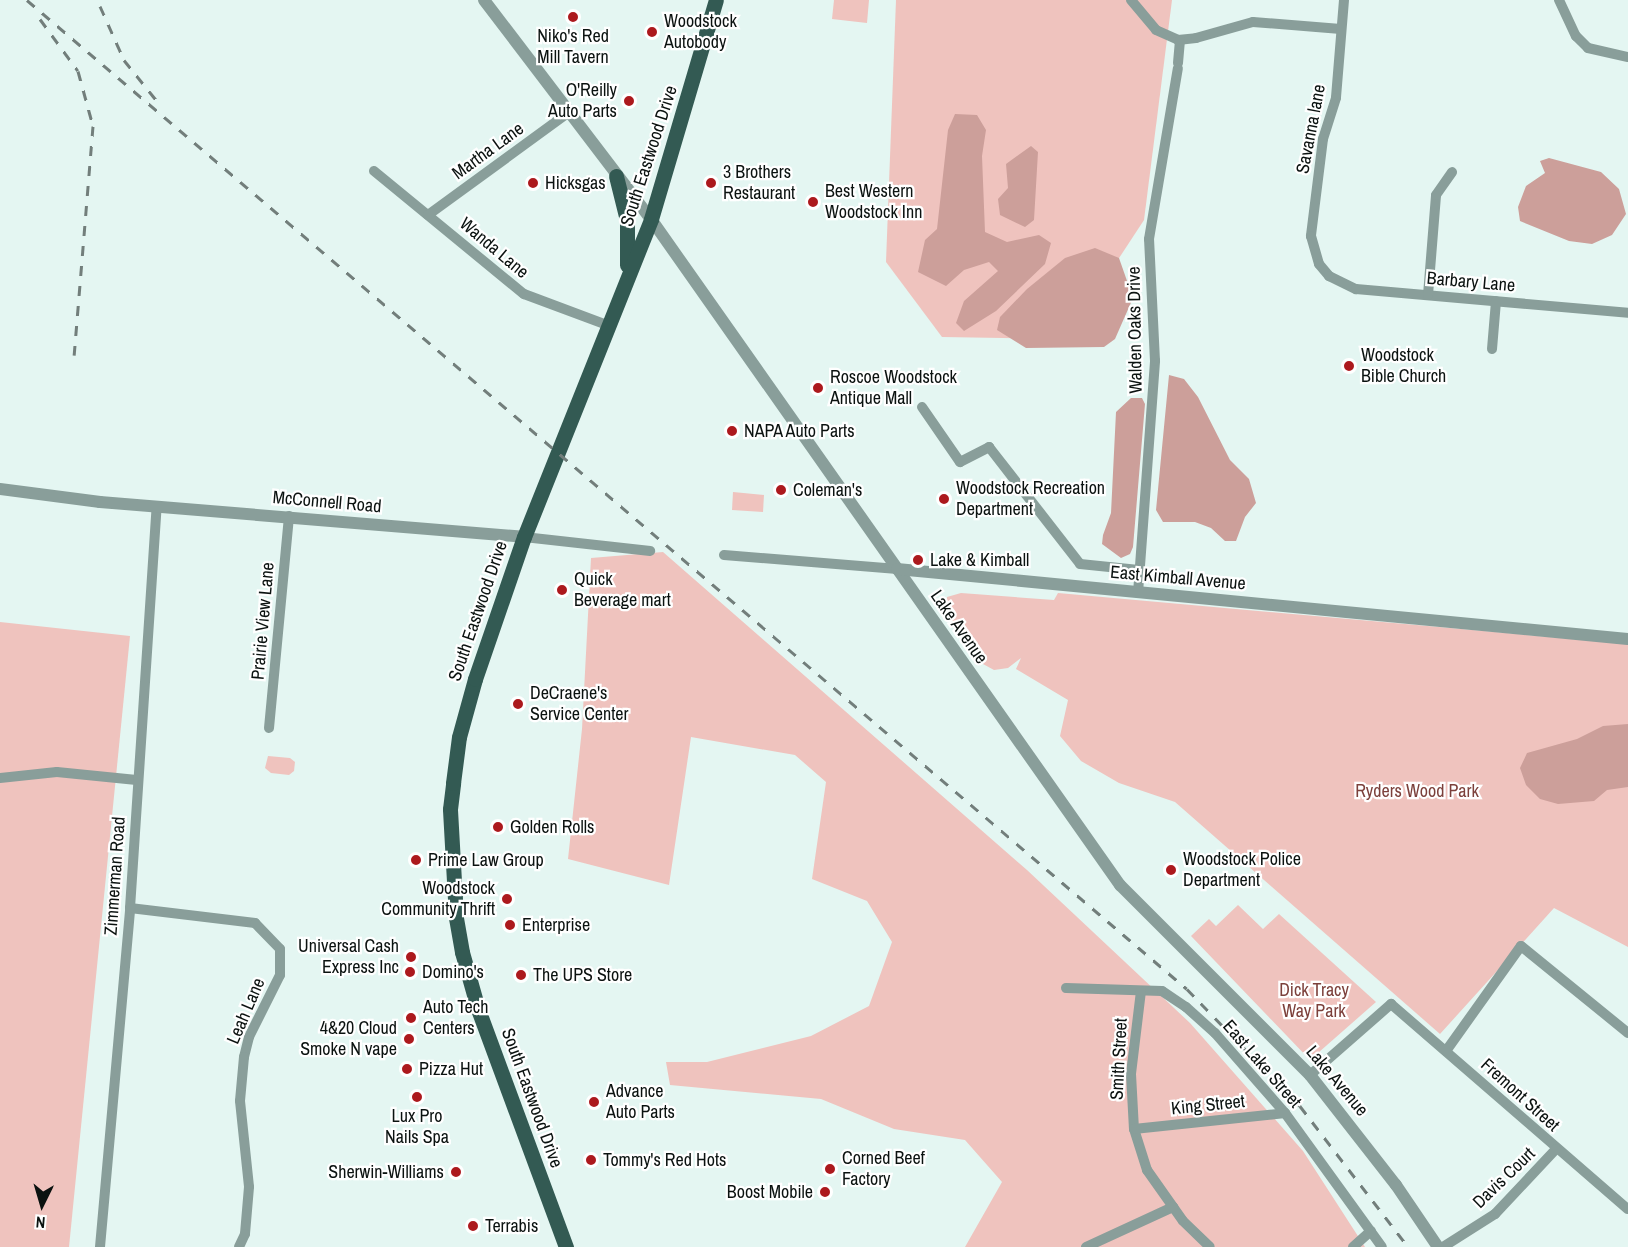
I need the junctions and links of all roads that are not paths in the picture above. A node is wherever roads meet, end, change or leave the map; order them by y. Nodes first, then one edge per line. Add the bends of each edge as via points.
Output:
1 (484, 0) edge
2 (716, 0) edge
3 (1131, 0) edge
4 (1344, 0) edge
5 (1559, 0) edge
6 (1341, 29) junction
7 (1180, 40) junction
8 (1628, 57) edge
9 (568, 113) junction
10 (374, 171) dead end
11 (1452, 172) dead end
12 (616, 176) junction
13 (428, 215) junction
14 (651, 219) junction
15 (1319, 264) joint
16 (626, 279) junction
17 (1428, 295) junction
18 (1496, 301) junction
19 (1628, 313) edge
20 (607, 325) junction
21 (1492, 349) dead end
22 (922, 406) dead end
23 (0, 489) edge
24 (157, 506) junction
25 (289, 516) junction
26 (524, 537) junction
27 (650, 551) dead end
28 (724, 555) dead end
29 (897, 569) junction
30 (1139, 570) junction
31 (1138, 592) junction
32 (1628, 639) edge
33 (269, 728) dead end
34 (0, 778) edge
35 (137, 780) junction
36 (130, 908) junction
37 (1066, 988) dead end
38 (1141, 991) junction
39 (1628, 1033) edge
40 (1446, 1051) junction
41 (1310, 1075) junction
42 (1285, 1113) junction
43 (1134, 1129) junction
44 (1556, 1149) junction
45 (1173, 1207) junction
46 (1628, 1209) edge
47 (1371, 1231) junction
48 (100, 1247) edge
49 (239, 1247) edge
50 (566, 1247) edge
51 (1086, 1247) edge
52 (1210, 1247) edge
53 (1353, 1247) edge
54 (1382, 1247) edge
55 (1438, 1247) edge
56 (1443, 1247) edge

1 - 9 street, Lake Avenue
2 - 14 main road, South Eastwood Drive
3 - 7 street via 1156,30
4 - 6 street, Savanna lane
5 - 8 street via 1576,36 1588,48
6 - 7 street via 1252,22
6 - 15 street, Savanna lane via 1336,98 1323,139 1311,236
7 - 30 street, Walden Oaks Drive via 1149,239 1155,361
9 - 12 street, Lake Avenue
9 - 13 street, Martha Lane
10 - 13 street, Wanda Lane
11 - 17 street via 1436,195
12 - 14 street, Lake Avenue
12 - 16 main road via 629,239
13 - 20 street, Wanda Lane via 524,294
14 - 16 main road, South Eastwood Drive
14 - 29 street, Lake Avenue
15 - 17 street, Barbary Lane via 1329,276 1356,289
16 - 20 main road, South Eastwood Drive
17 - 18 street, Barbary Lane
18 - 19 street, Barbary Lane
18 - 21 street
20 - 26 main road, South Eastwood Drive
22 - 30 street via 960,462 989,447 1080,564
23 - 24 street, McConnell Road
24 - 25 street, McConnell Road
24 - 35 street, Zimmerman Road
25 - 26 street, McConnell Road
25 - 33 street, Prairie View Lane
26 - 27 street, McConnell Road
26 - 50 main road, South Eastwood Drive via 459,737 450,809 456,917 480,1015
28 - 29 street, East Kimball Avenue
29 - 31 street, East Kimball Avenue
29 - 41 street, Lake Avenue via 1120,885
30 - 31 street, Walden Oaks Drive
31 - 32 street, East Kimball Avenue
34 - 35 street via 57,772
35 - 36 street, Zimmerman Road
36 - 48 street, Zimmerman Road
36 - 49 street, Leah Lane via 255,923 280,949 280,975 249,1037 244,1057 240,1101 249,1187 245,1234
37 - 38 street, East Lake Street
38 - 42 street, East Lake Street via 1162,991 1186,1007 1215,1033
38 - 43 street, Smith Street via 1131,1074
39 - 40 street via 1521,946
40 - 41 street, Fremont Street via 1391,1004
40 - 44 street, Fremont Street
41 - 55 street, Lake Avenue via 1396,1185
42 - 43 street, King Street
42 - 47 street, East Lake Street
43 - 45 street, Smith Street via 1146,1170
44 - 46 street, Fremont Street
44 - 56 street, Davis Court via 1495,1214
45 - 51 street
45 - 52 street, Smith Street
47 - 53 street
47 - 54 street, East Lake Street

